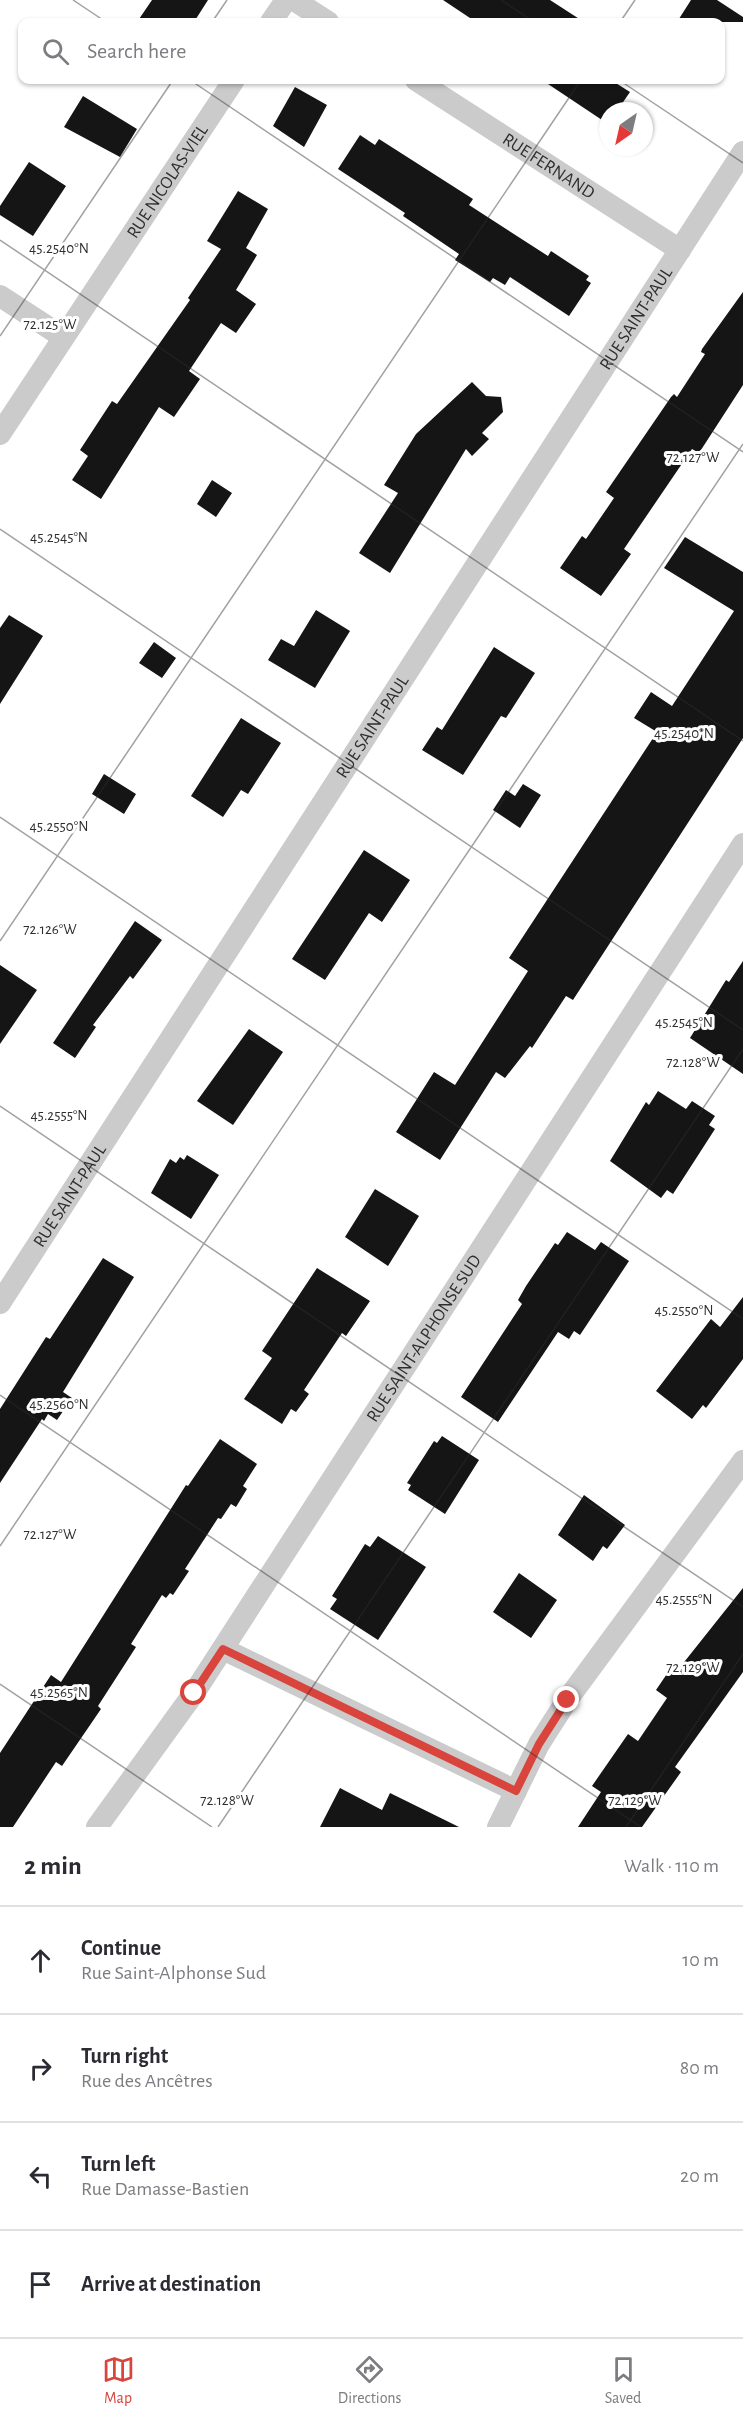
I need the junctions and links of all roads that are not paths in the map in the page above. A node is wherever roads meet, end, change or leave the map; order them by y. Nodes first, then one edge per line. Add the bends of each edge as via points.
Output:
1 (286, 0) edge
2 (294, 0) edge
3 (274, 18) edge
4 (322, 18) edge
5 (231, 84) edge
6 (422, 84) edge
7 (743, 152) edge
8 (680, 250) junction
9 (0, 296) edge
10 (63, 337) junction
11 (0, 434) edge
12 (743, 844) edge
13 (0, 1303) edge
14 (743, 1461) edge
15 (223, 1649) junction
16 (516, 1791) junction
17 (97, 1827) edge
18 (498, 1827) edge

1 - 3 street
2 - 4 street
5 - 10 street, RUE NICOLAS-VIEL
6 - 8 street, RUE FERNAND
7 - 8 street, RUE SAINT-PAUL
8 - 13 street, RUE SAINT-PAUL
9 - 10 street
10 - 11 street, RUE NICOLAS-VIEL
12 - 15 street, RUE SAINT-ALPHONSE SUD
14 - 16 street via 567,1700
15 - 16 street
15 - 17 street, RUE SAINT-ALPHONSE SUD
16 - 18 street

